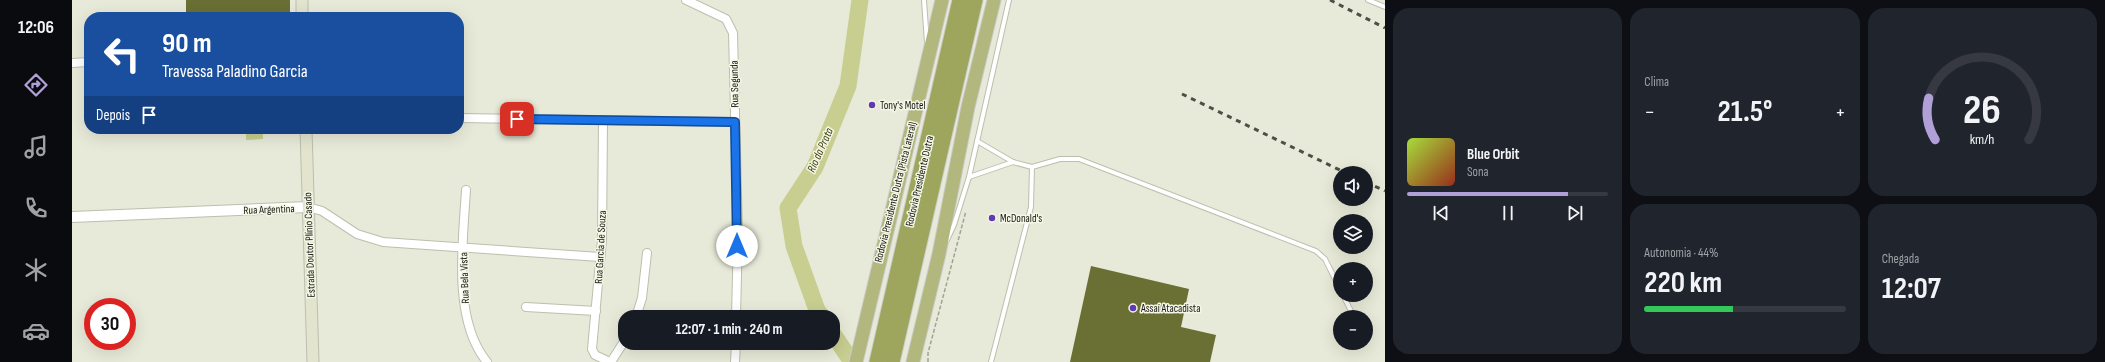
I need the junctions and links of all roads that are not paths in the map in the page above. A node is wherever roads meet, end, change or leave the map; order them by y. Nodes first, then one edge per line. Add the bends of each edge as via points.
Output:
1 (302, 0) edge
2 (686, 0) edge
3 (710, 0) edge
4 (924, 0) edge
5 (942, 0) edge
6 (960, 0) edge
7 (975, 0) edge
8 (994, 0) edge
9 (1009, 0) edge
10 (1368, 0) edge
11 (1385, 7) edge
12 (707, 9) junction
13 (302, 12) edge
14 (928, 55) junction
15 (84, 62) edge
16 (72, 63) edge
17 (464, 118) edge
18 (604, 120) junction
19 (735, 122) junction
20 (306, 134) edge
21 (978, 141) junction
22 (1013, 162) junction
23 (1032, 167) junction
24 (969, 177) junction
25 (466, 190) dead end
26 (308, 208) junction
27 (72, 217) edge
28 (463, 249) junction
29 (647, 253) dead end
30 (939, 254) junction
31 (600, 257) junction
32 (1333, 275) edge
33 (526, 307) dead end
34 (638, 310) edge
35 (736, 310) edge
36 (596, 311) junction
37 (618, 350) edge
38 (736, 350) edge
39 (878, 358) edge
40 (313, 362) edge
41 (487, 362) edge
42 (610, 362) edge
43 (735, 362) edge
44 (856, 362) edge
45 (892, 362) edge
46 (913, 362) edge
47 (990, 362) edge

1 - 13 main road
2 - 12 street, Rua Segunda
3 - 12 street
4 - 14 lane
5 - 14 highway, Rodovia Presidente Dutra (Pista Lateral)
6 - 39 highway, Rodovia Presidente Dutra
7 - 45 highway, Rodovia Presidente Dutra
8 - 30 highway via 968,107
9 - 21 lane
10 - 11 lane
12 - 19 street, Rua Segunda via 726,19 733,33
14 - 44 highway, Rodovia Presidente Dutra (Pista Lateral)
15 - 16 street
17 - 18 street
18 - 19 street
18 - 31 street, Rua Garcia de Souza
19 - 35 street, Rua Segunda via 738,232
20 - 26 main road, Estrada Doutor Plínio Casado
21 - 22 lane
21 - 24 lane
22 - 23 lane
22 - 24 lane
23 - 32 lane via 1060,159 1079,159 1316,251 1325,259
23 - 47 lane via 1031,207
24 - 30 lane via 954,225
25 - 28 street, Rua Bela Vista
26 - 27 street, Rua Argentina
26 - 28 street, Rua Argentina via 322,211 358,234 372,239
26 - 40 main road, Estrada Doutor Plínio Casado
28 - 31 street, Rua Argentina
28 - 41 street, Rua Bela Vista via 466,315 474,341
29 - 34 street
30 - 46 highway
31 - 36 street, Rua Garcia de Souza
33 - 36 street
36 - 42 street, Rua Garcia de Souza via 592,352
37 - 42 street
38 - 43 street

